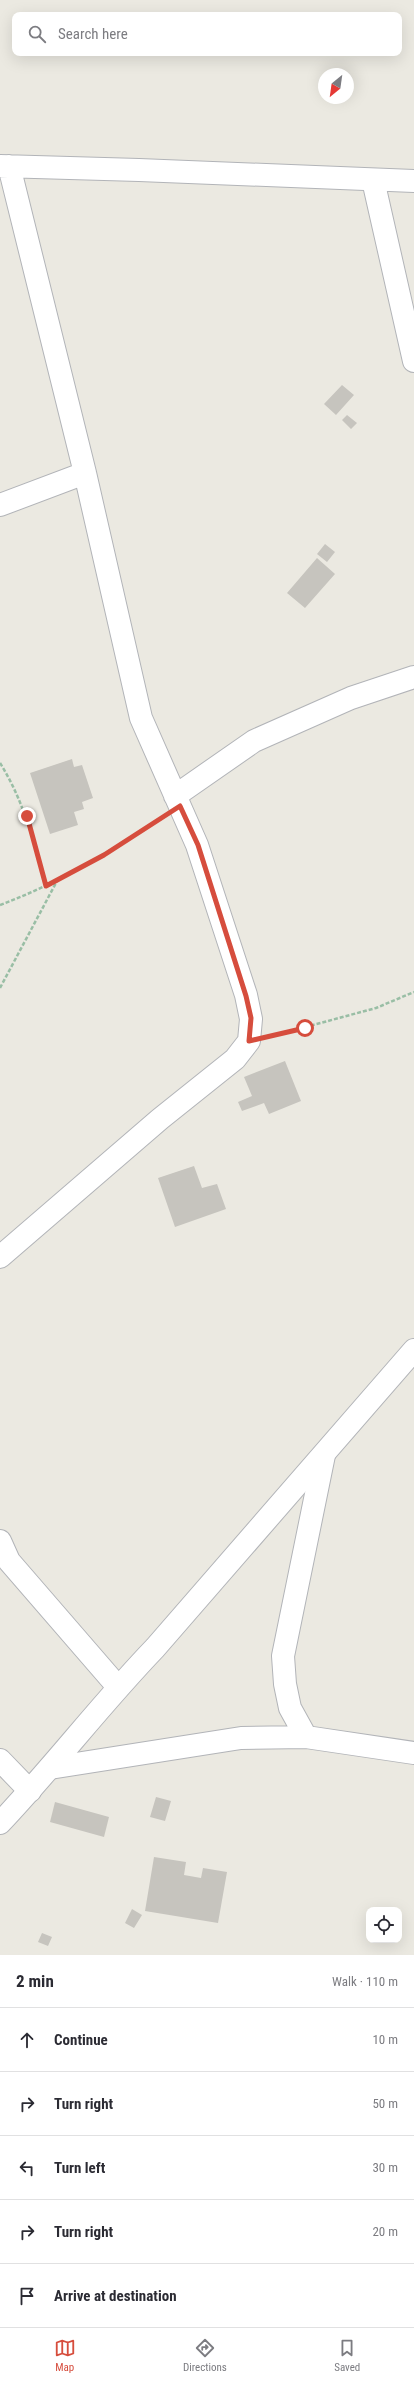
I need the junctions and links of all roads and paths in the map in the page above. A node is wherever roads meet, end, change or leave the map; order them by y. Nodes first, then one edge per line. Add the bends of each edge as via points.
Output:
1 (5, 166) edge
2 (374, 180) junction
3 (414, 181) edge
4 (414, 361) edge
5 (84, 473) junction
6 (0, 505) edge
7 (414, 677) edge
8 (0, 763) edge
9 (178, 801) junction
10 (57, 881) junction
11 (46, 886) junction
12 (0, 905) edge
13 (0, 988) edge
14 (414, 992) edge
15 (249, 1041) junction
16 (0, 1257) edge
17 (414, 1350) edge
18 (324, 1455) junction
19 (0, 1541) edge
20 (118, 1687) junction
21 (306, 1737) junction
22 (414, 1753) edge
23 (0, 1760) edge
24 (50, 1768) junction
25 (30, 1791) junction
26 (0, 1823) edge

1 - 2 street
1 - 5 street
2 - 3 street
2 - 4 street
5 - 6 street
5 - 9 street via 140,718
7 - 9 street via 351,698 254,741
8 - 11 path via 12,781 27,816
9 - 10 path via 104,855
9 - 15 street via 198,845 246,996 251,1018
10 - 11 path
10 - 13 path
11 - 12 path
14 - 15 path via 376,1008
15 - 16 street via 235,1059 160,1119
17 - 18 street
18 - 20 street
18 - 21 street via 284,1656 285,1684 290,1708
19 - 20 street via 9,1561
20 - 24 street
21 - 22 street
21 - 24 street via 242,1738
23 - 25 street
24 - 25 street
25 - 26 street

